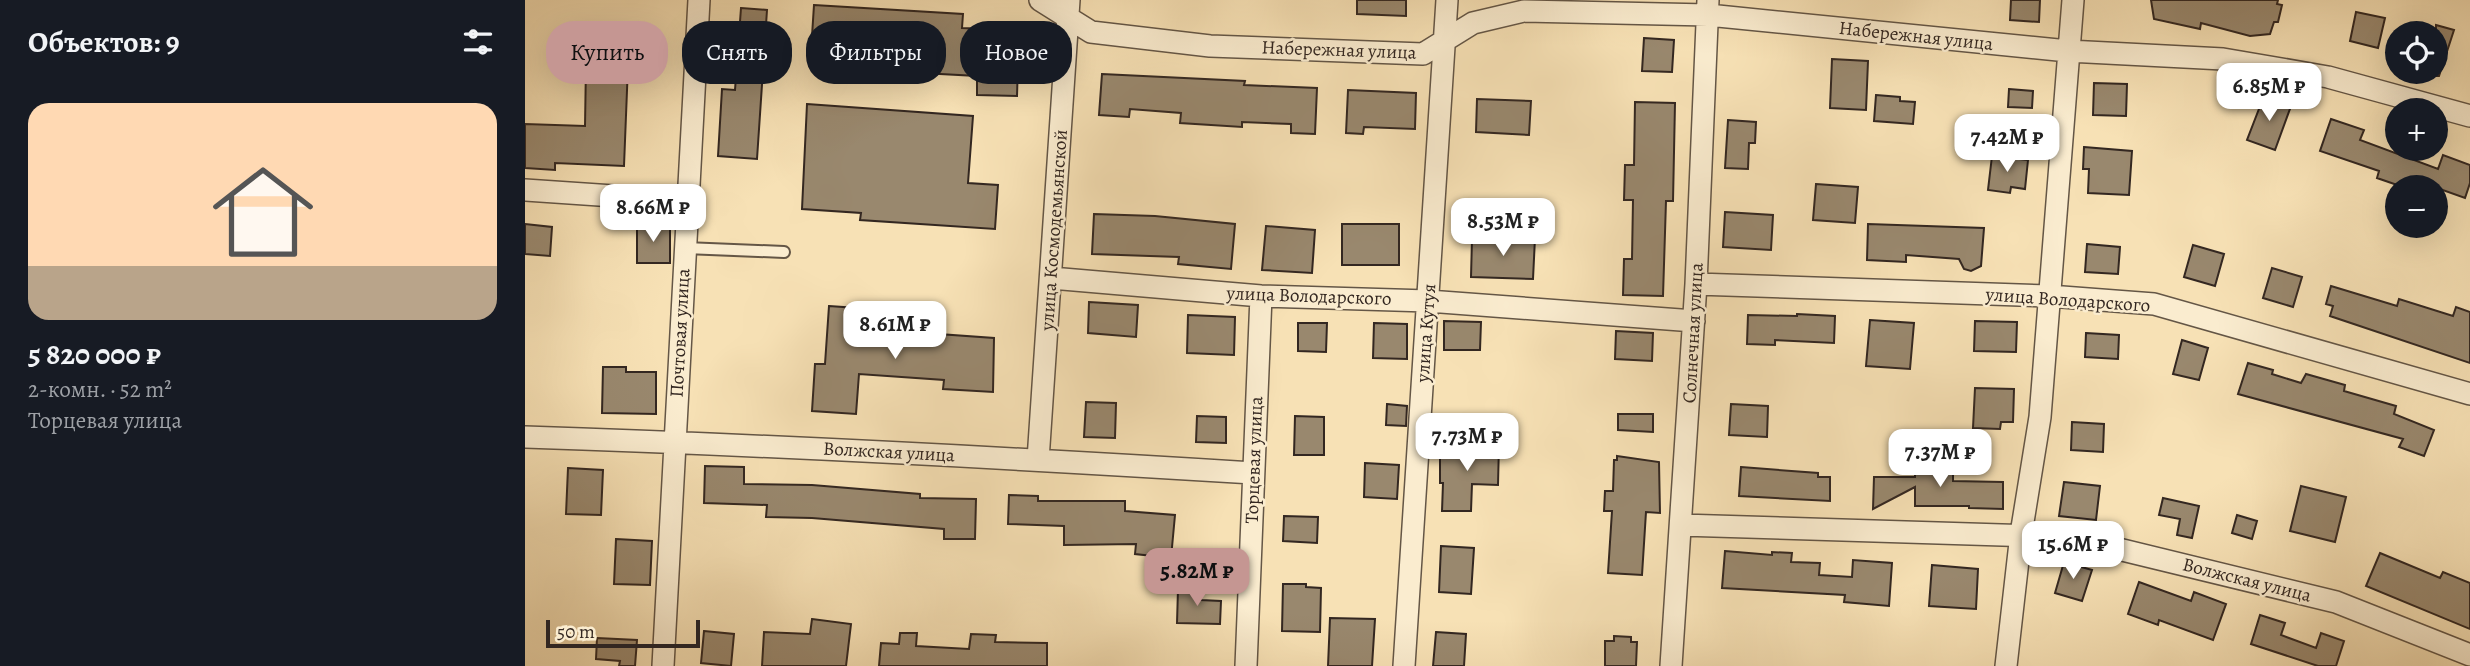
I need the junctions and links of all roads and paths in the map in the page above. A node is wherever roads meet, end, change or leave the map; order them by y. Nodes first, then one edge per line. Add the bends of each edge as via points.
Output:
1 (699, 0) edge
2 (1040, 0) edge
3 (1447, 0) edge
4 (2073, 0) edge
5 (1708, 8) edge
6 (1068, 9) edge
7 (1444, 42) junction
8 (2068, 51) junction
9 (2470, 116) edge
10 (525, 190) edge
11 (687, 201) junction
12 (685, 248) junction
13 (783, 252) dead end
14 (1051, 278) junction
15 (1696, 284) junction
16 (1261, 296) junction
17 (2049, 296) junction
18 (1428, 301) junction
19 (1694, 321) junction
20 (2470, 394) edge
21 (525, 437) edge
22 (674, 442) junction
23 (1038, 460) junction
24 (1253, 473) junction
25 (1681, 525) junction
26 (2021, 534) junction
27 (2470, 655) edge
28 (663, 666) edge
29 (1245, 666) edge
30 (1403, 666) edge
31 (1671, 666) edge
32 (2006, 666) edge

1 - 11 street, Почтовая улица
2 - 6 street, Набережная улица
3 - 7 street, улица Кутуя
4 - 8 street
5 - 7 street, Набережная улица via 1524,11 1473,23
5 - 8 street, Набережная улица
5 - 15 street, Солнечная улица
6 - 7 street, Набережная улица via 1091,32 1210,46 1423,54
6 - 14 street, улица Космодемьянской
7 - 18 street, улица Кутуя
8 - 9 street, Набережная улица via 2223,59 2328,78
8 - 17 street
10 - 11 street
11 - 12 street, Почтовая улица
12 - 13 lane
12 - 22 street, Почтовая улица
14 - 16 street, улица Володарского
14 - 23 street, улица Космодемьянской
15 - 17 street, улица Володарского
15 - 19 street, Солнечная улица
16 - 18 street, улица Володарского
16 - 24 street, Торцевая улица
17 - 20 street, улица Володарского via 2154,304
17 - 26 street via 2040,416
18 - 19 street, улица Володарского
18 - 30 street, улица Кутуя
19 - 25 street, Солнечная улица
21 - 22 street, Волжская улица
22 - 23 street, Волжская улица
22 - 28 street, Почтовая улица
23 - 24 street, Волжская улица
24 - 29 street, Торцевая улица
25 - 26 street, Волжская улица
25 - 31 street, Солнечная улица
26 - 27 street, Волжская улица via 2069,537 2336,602
26 - 32 street

